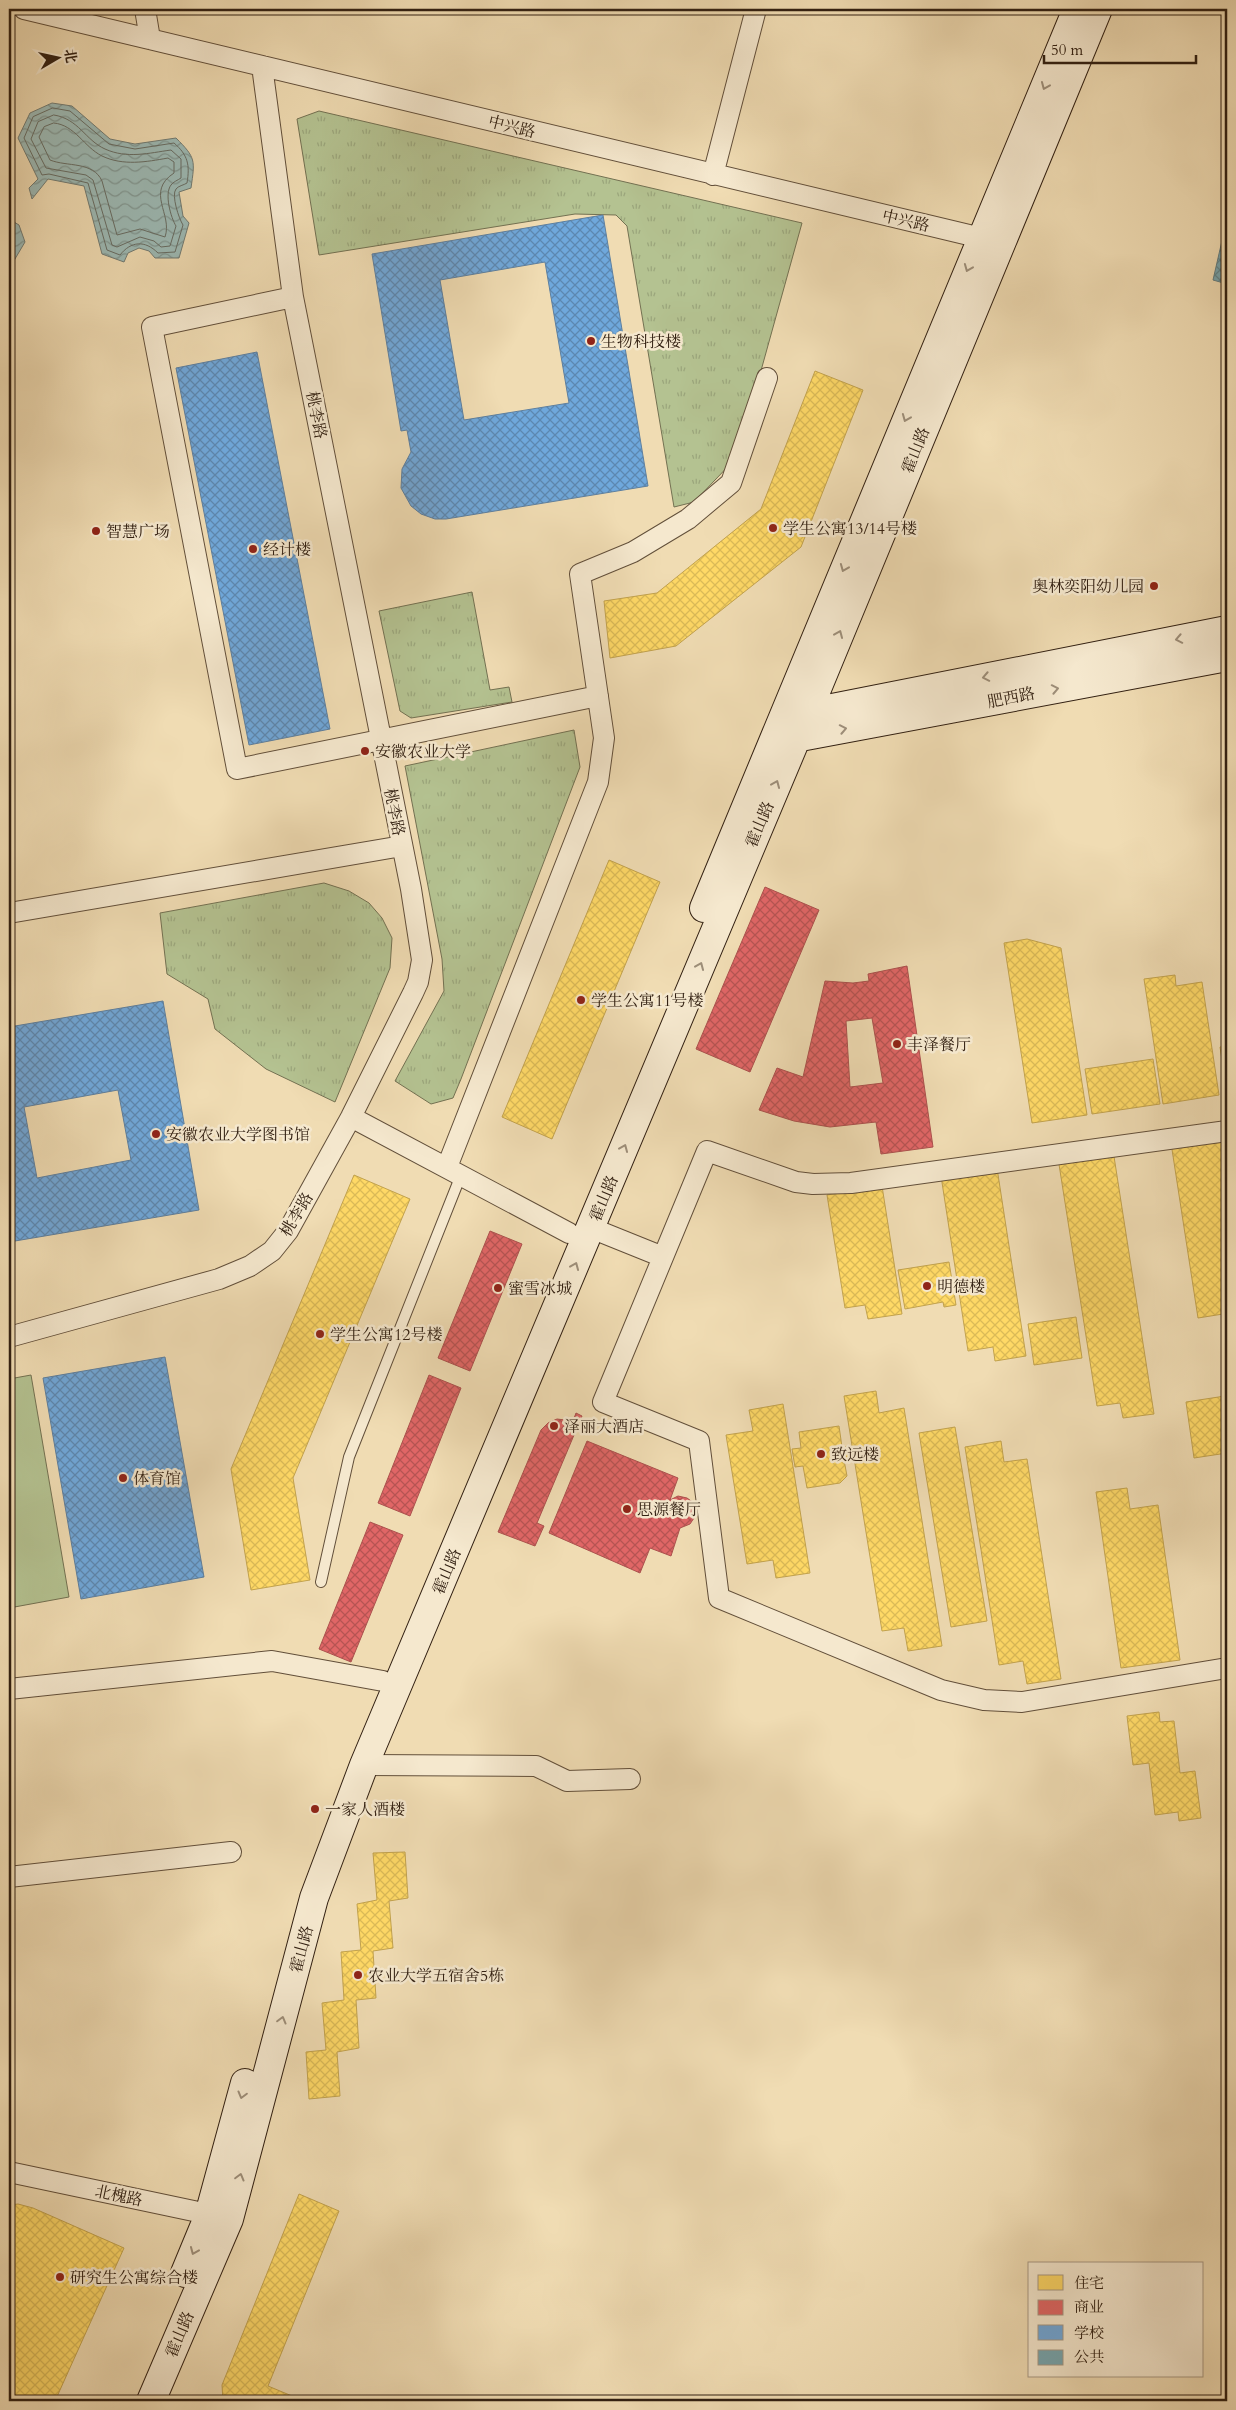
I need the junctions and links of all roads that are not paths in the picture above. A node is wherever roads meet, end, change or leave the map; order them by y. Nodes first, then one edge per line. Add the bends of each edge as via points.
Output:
1 (24, 9) edge
2 (145, 9) edge
3 (756, 9) edge
4 (1077, 9) edge
5 (1098, 9) edge
6 (150, 39) junction
7 (262, 66) junction
8 (713, 175) junction
9 (991, 240) junction
10 (293, 297) junction
11 (767, 378) dead end
12 (1227, 630) edge
13 (1227, 657) edge
14 (598, 696) junction
15 (807, 713) junction
16 (795, 738) junction
17 (381, 739) junction
18 (402, 846) junction
19 (9, 913) edge
20 (351, 1117) junction
21 (1227, 1131) edge
22 (454, 1171) junction
23 (580, 1230) junction
24 (663, 1258) junction
25 (9, 1337) edge
26 (321, 1582) dead end
27 (1227, 1668) edge
28 (383, 1681) junction
29 (9, 1689) edge
30 (364, 1765) junction
31 (630, 1779) dead end
32 (231, 1852) dead end
33 (9, 1877) edge
34 (9, 2172) edge
35 (219, 2217) junction
36 (132, 2401) edge
37 (151, 2401) edge

1 - 6 street, 中兴路
2 - 6 street
3 - 8 street
4 -> 9 main road, 霍山路
5 - 9 main road, 霍山路
6 - 7 street, 中兴路
7 - 8 street, 中兴路
7 - 10 street, 桃李路
8 - 9 street, 中兴路
15 -> 9 main road, 霍山路
9 -> 23 main road, 霍山路
10 - 17 street, 桃李路
10 - 17 street via 152,327 235,760 237,769
11 - 14 street via 731,483 688,519 641,548 580,574
12 -> 15 main road, 肥西路
16 -> 13 main road, 肥西路
14 - 17 street
14 - 22 street via 604,738 598,782
15 - 16 main road, 霍山路
23 -> 16 main road, 霍山路
17 - 18 street, 桃李路
18 - 19 street
18 - 20 street, 桃李路 via 422,948 421,969 413,993
20 - 22 street
20 - 25 street, 桃李路 via 288,1231 272,1251 250,1266 219,1279
21 - 24 street via 852,1183 796,1182 707,1151
22 - 23 street
22 - 26 lane via 349,1457
23 - 24 street
23 - 28 main road, 霍山路
30 -> 23 main road, 霍山路
24 - 27 street via 603,1402 699,1441 719,1598 941,1690 984,1700 1022,1702
28 - 29 street via 272,1661
28 -> 35 main road, 霍山路 via 300,1884
30 - 31 street via 536,1766 568,1781
35 -> 30 main road, 霍山路 via 314,1898
32 - 33 street
34 - 35 street, 北槐路
35 -> 36 main road, 霍山路
35 - 37 main road, 霍山路

